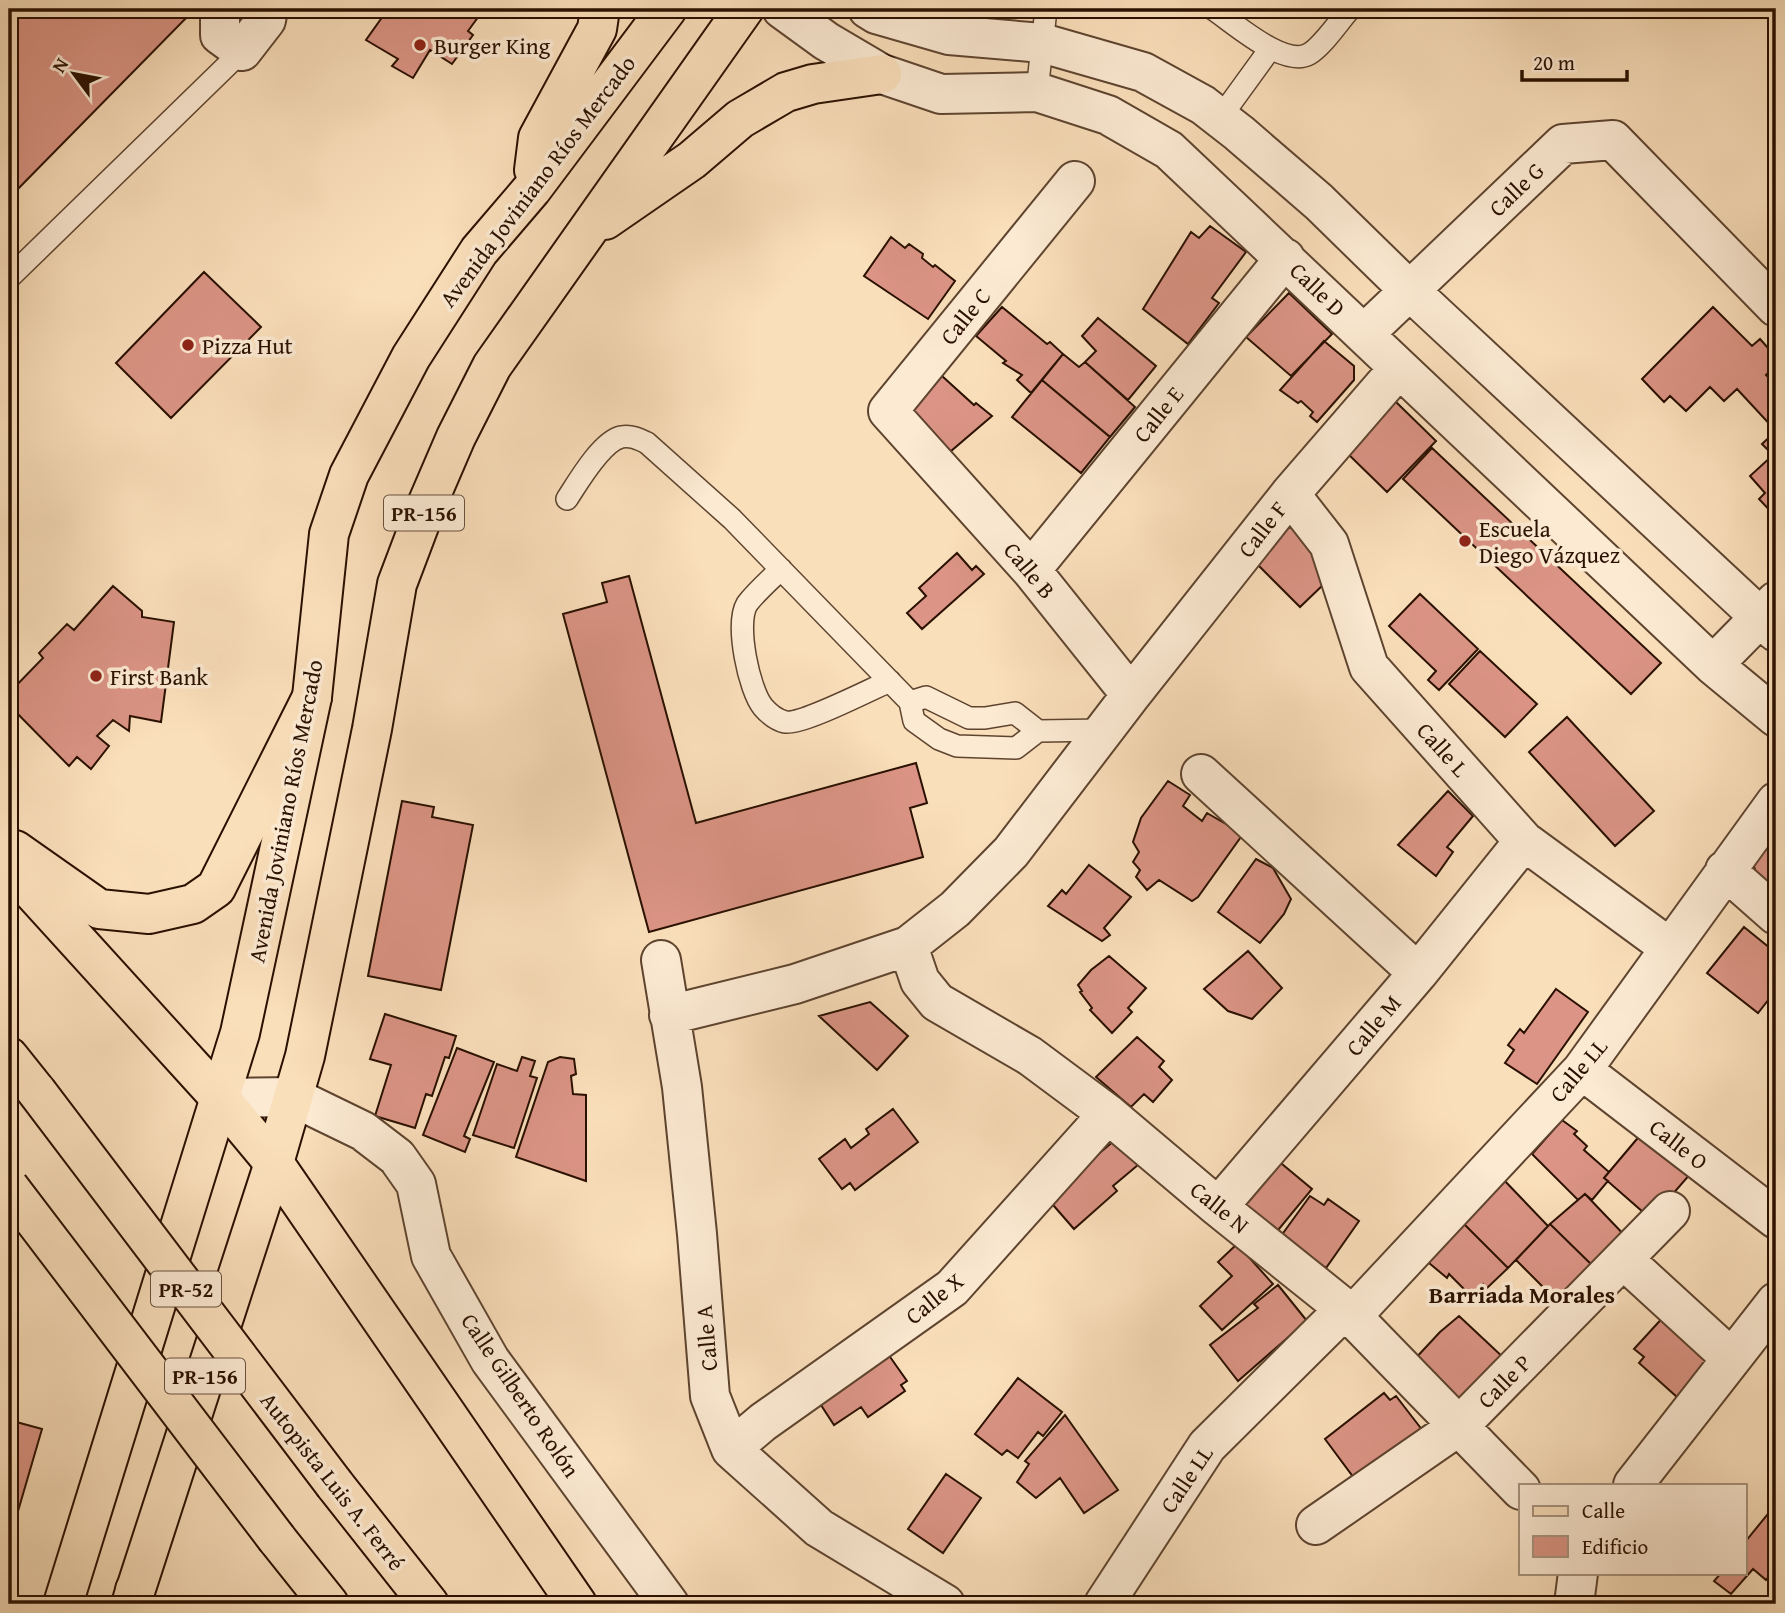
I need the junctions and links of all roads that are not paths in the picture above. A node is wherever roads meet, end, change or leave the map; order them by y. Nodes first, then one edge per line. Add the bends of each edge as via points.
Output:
1 (220, 9) edge
2 (268, 9) edge
3 (600, 9) edge
4 (667, 9) edge
5 (744, 9) edge
6 (782, 9) edge
7 (868, 9) edge
8 (1213, 9) edge
9 (1350, 9) edge
10 (1044, 26) edge
11 (1270, 49) junction
12 (242, 51) junction
13 (882, 74) junction
14 (1037, 92) junction
15 (1220, 118) junction
16 (1075, 181) dead end
17 (532, 188) junction
18 (585, 233) junction
19 (1286, 258) junction
20 (9, 278) edge
21 (1409, 290) junction
22 (1776, 307) edge
23 (1364, 334) junction
24 (1399, 368) junction
25 (923, 450) joint
26 (1290, 494) junction
27 (567, 499) dead end
28 (781, 569) junction
29 (1031, 570) junction
30 (1771, 617) edge
31 (1713, 664) junction
32 (890, 681) junction
33 (1131, 695) junction
34 (312, 697) junction
35 (910, 702) junction
36 (1776, 717) edge
37 (1104, 730) junction
38 (1038, 731) junction
39 (1201, 774) dead end
40 (1776, 802) edge
41 (1524, 841) junction
42 (9, 846) edge
43 (9, 866) edge
44 (1725, 870) junction
45 (1776, 915) edge
46 (908, 946) junction
47 (1670, 948) junction
48 (661, 960) dead end
49 (1418, 973) junction
50 (669, 1014) junction
51 (9, 1057) edge
52 (1582, 1070) junction
53 (293, 1097) junction
54 (220, 1098) junction
55 (1108, 1114) junction
56 (274, 1163) junction
57 (9, 1187) edge
58 (1218, 1207) junction
59 (1670, 1211) dead end
60 (1776, 1219) edge
61 (1623, 1259) junction
62 (1776, 1302) edge
63 (1349, 1312) junction
64 (1731, 1358) junction
65 (1459, 1426) junction
66 (731, 1450) junction
67 (1634, 1484) edge
68 (1519, 1488) edge
69 (1316, 1525) dead end
70 (1578, 1574) edge
71 (133, 1599) edge
72 (63, 1604) edge
73 (329, 1604) edge
74 (429, 1604) edge
75 (577, 1604) edge
76 (669, 1604) edge
77 (945, 1604) edge
78 (1104, 1604) edge
79 (1574, 1604) edge

1 - 12 street via 220,35
2 - 12 street via 266,20
3 - 17 main road via 597,29 538,138
4 - 17 main road, Avenida Joviniano Ríos Mercado / PR-156
5 - 18 main road, PR-156
6 - 13 street, Calle D
7 - 10 street via 949,35
8 - 11 lane
9 - 11 lane via 1311,54 1298,58
10 - 14 lane
10 - 15 street via 1143,72
11 - 15 lane
12 - 20 lane
13 - 14 street, Calle D via 941,94
13 - 18 main road via 786,92 740,119 692,160
14 - 19 street, Calle D via 1108,115 1169,150
15 - 21 street via 1319,202
16 - 25 street, Calle C via 888,411
17 - 34 main road, Avenida Joviniano Ríos Mercado / PR-156 via 479,251 411,357 349,475 329,534
18 - 53 main road, PR-156 via 492,366 442,469 397,584 372,729
19 - 23 street, Calle D
19 - 29 street, Calle E
21 - 22 street, Calle G via 1563,144 1612,140
21 - 23 street, Calle G
21 - 30 street
23 - 24 street, Calle D
24 - 26 street, Calle F
24 - 31 street, Calle D
25 - 29 street, Calle B
26 - 33 street, Calle F
26 - 41 street, Calle L via 1329,544 1369,667
27 - 28 lane via 600,452 618,437 631,436 648,443
28 - 32 lane
28 - 32 lane via 747,605 742,620 745,660 761,705 788,723
29 - 33 street, Calle B
30 - 31 street
31 - 36 street, Calle D
32 - 35 lane
33 - 37 street, Calle F
34 - 42 main road via 216,888 193,904 149,914 99,909
34 - 54 main road, Avenida Joviniano Ríos Mercado / PR-156 via 240,1033
35 - 38 lane via 926,697 969,718 1015,713
35 - 38 lane via 914,721 957,746 1016,748
37 - 38 lane
37 - 46 street, Calle F via 1011,852 955,909
39 - 49 street
40 - 44 street, Calle LL
41 - 47 street, Calle L
41 - 49 street, Calle M
43 - 54 main road
44 - 45 street
44 - 47 street, Calle LL
46 - 50 street, Calle F via 795,984
46 - 55 street, Calle N via 920,981 937,1002 1030,1056
47 - 52 street, Calle LL
48 - 50 street, Calle A
49 - 58 street, Calle M
50 - 66 street, Calle A via 698,1234 710,1396
51 - 74 main road, Autopista Luis A. Ferré / PR-52, bridge
52 - 60 street, Calle O
52 - 63 street, Calle LL
53 - 54 street, Calle Gilberto Rolón
53 - 56 main road, PR-156
53 - 76 street, Calle Gilberto Rolón via 363,1131 397,1157 416,1184 431,1256 490,1360
54 - 56 main road
54 - 72 main road, Avenida Joviniano Ríos Mercado / PR-156
55 - 58 street, Calle N
55 - 66 street, Calle X via 952,1288 763,1422
56 - 71 main road, PR-156
56 - 75 main road
57 - 73 main road, bridge
58 - 63 street, Calle N
59 - 61 street, Calle P
61 - 64 street
61 - 65 street, Calle P
62 - 64 street
63 - 65 street, Calle N
63 - 78 street, Calle LL via 1207,1446
64 - 67 street
65 - 68 street, Calle N
65 - 69 street, Calle P
66 - 77 street, Calle A via 818,1528
70 - 79 street

